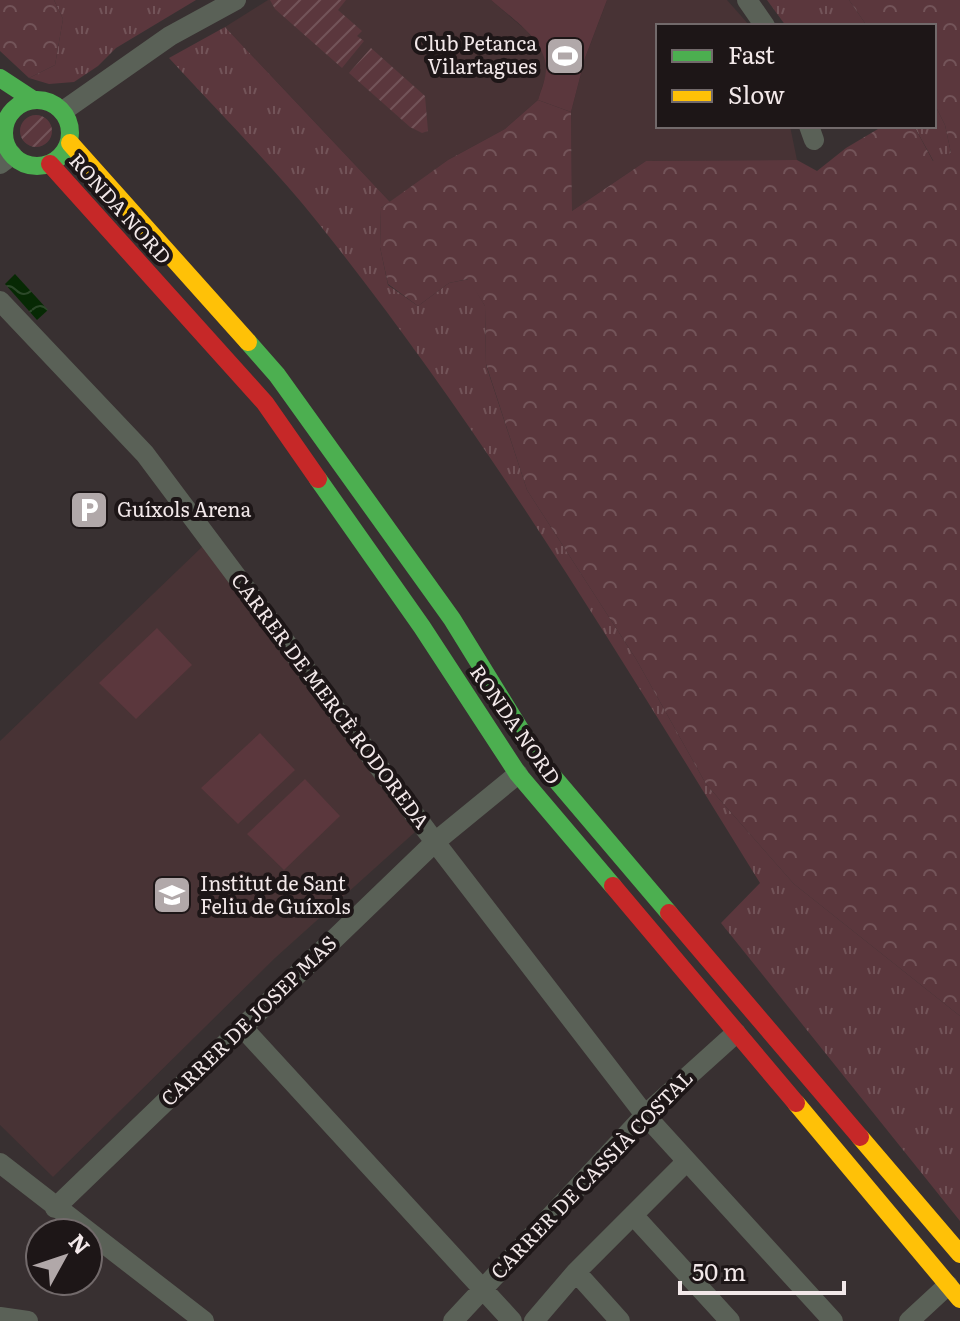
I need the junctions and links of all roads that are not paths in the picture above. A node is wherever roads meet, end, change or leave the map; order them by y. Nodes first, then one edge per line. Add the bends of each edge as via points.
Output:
1 (236, 0) edge
2 (747, 0) edge
3 (764, 24) edge
4 (0, 78) edge
5 (32, 99) junction
6 (63, 111) junction
7 (4, 114) edge
8 (70, 143) junction
9 (6, 159) edge
10 (50, 164) junction
11 (0, 301) edge
12 (518, 774) junction
13 (435, 842) junction
14 (242, 1027) junction
15 (736, 1033) junction
16 (645, 1115) junction
17 (687, 1161) junction
18 (0, 1163) edge
19 (55, 1208) junction
20 (633, 1215) junction
21 (960, 1254) edge
22 (576, 1272) junction
23 (481, 1288) junction
24 (954, 1292) edge
25 (0, 1317) edge
26 (28, 1321) edge
27 (204, 1321) edge
28 (453, 1321) edge
29 (512, 1321) edge
30 (534, 1321) edge
31 (620, 1321) edge
32 (730, 1321) edge
33 (833, 1321) edge
34 (909, 1321) edge

1 - 6 street via 170,36
2 - 3 street
4 - 5 street
5 - 6 street
5 - 7 street, RONDA NORD
6 - 8 street, RONDA NORD
7 - 9 street, RONDA NORD
8 - 10 street, RONDA NORD
8 - 21 street, RONDA NORD via 277,375 452,619 539,760
9 - 10 street, RONDA NORD via 30,166
10 - 12 street, RONDA NORD via 265,403
11 - 13 street, CARRER DE MERCÈ RODOREDA via 145,454
12 - 13 street, CARRER DE JOSEP MAS
12 - 15 street, RONDA NORD
13 - 14 street, CARRER DE JOSEP MAS
13 - 16 street, CARRER DE MERCÈ RODOREDA
14 - 19 street, CARRER DE JOSEP MAS
14 - 23 street
15 - 16 street, CARRER DE CASSIÀ COSTAL
15 - 24 street, RONDA NORD
16 - 17 street, CARRER DE MERCÈ RODOREDA
16 - 23 street, CARRER DE CASSIÀ COSTAL
17 - 20 street
17 - 33 street, CARRER DE MERCÈ RODOREDA
18 - 19 street
19 - 27 street
20 - 22 street
20 - 32 street
22 - 30 street
22 - 31 street
23 - 28 street, CARRER DE CASSIÀ COSTAL
23 - 29 street
24 - 34 street
25 - 26 street

